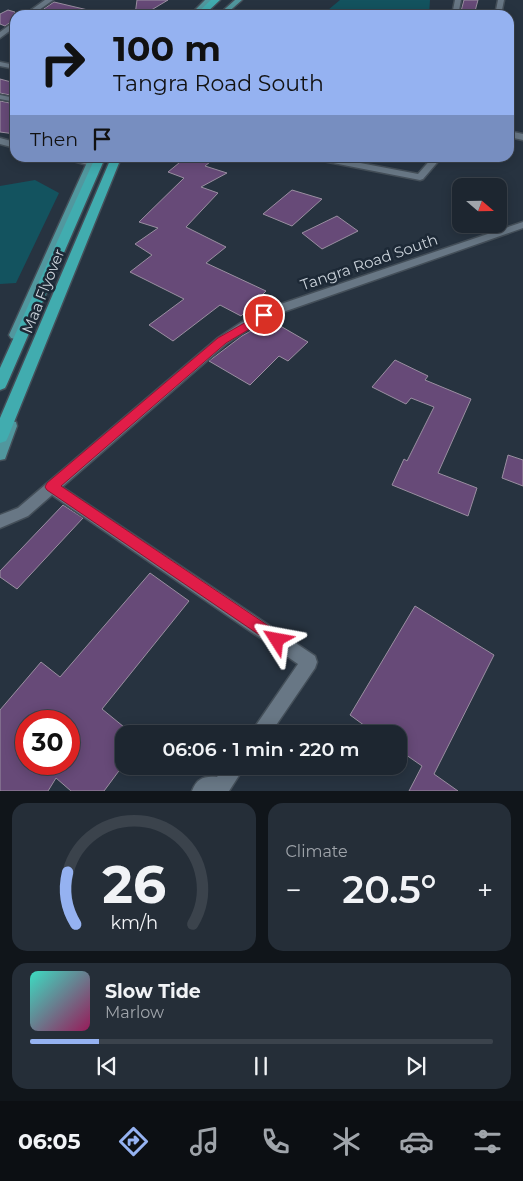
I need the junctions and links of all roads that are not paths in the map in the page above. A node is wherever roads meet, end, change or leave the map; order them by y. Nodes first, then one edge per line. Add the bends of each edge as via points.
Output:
1 (50, 0) edge
2 (209, 0) edge
3 (216, 0) edge
4 (230, 0) edge
5 (239, 0) edge
6 (35, 10) edge
7 (198, 10) edge
8 (205, 10) edge
9 (218, 10) edge
10 (227, 10) edge
11 (3, 29) edge
12 (0, 36) edge
13 (94, 162) edge
14 (94, 162) edge
15 (114, 162) edge
16 (119, 162) edge
17 (343, 162) edge
18 (433, 162) edge
19 (523, 224) edge
20 (0, 369) edge
21 (0, 384) edge
22 (0, 437) edge
23 (0, 454) edge
24 (52, 487) junction
25 (0, 522) edge
26 (265, 725) edge
27 (230, 775) edge
28 (201, 791) edge

1 - 6 street
2 - 7 main road
3 - 8 highway
4 - 9 highway
5 - 10 main road
11 - 12 street
13 - 20 main road
14 - 21 highway, Maa Flyover
15 - 22 highway, Maa Flyover
16 - 23 main road
17 - 18 street via 420,177
19 - 24 street, Tangra Road South via 282,308 246,325 222,341
24 - 25 street, Tangra Road South via 24,512
24 - 26 street via 309,662
27 - 28 street via 221,787 206,784

